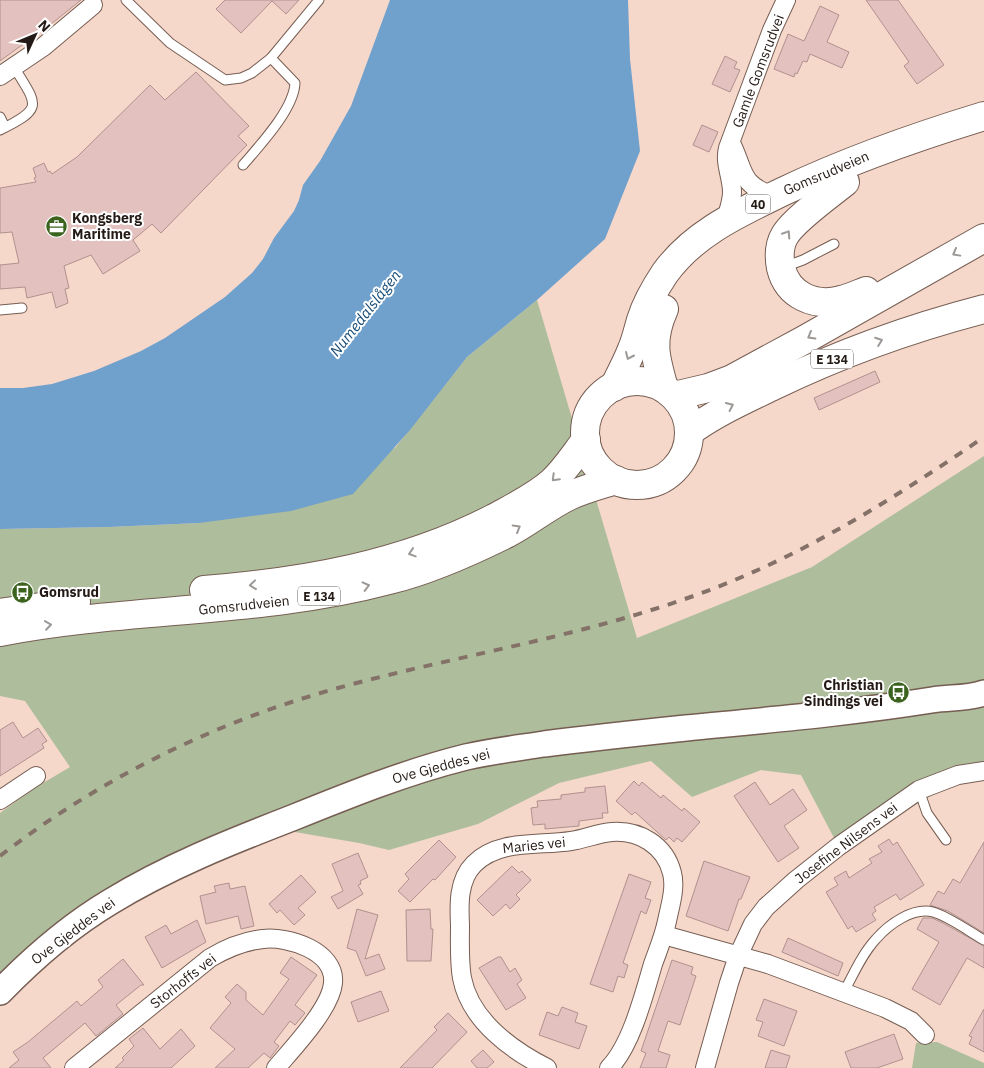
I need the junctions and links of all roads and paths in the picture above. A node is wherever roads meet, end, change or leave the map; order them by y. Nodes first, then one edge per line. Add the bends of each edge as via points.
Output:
1 (126, 0) edge
2 (319, 0) edge
3 (786, 0) edge
4 (96, 2) edge
5 (270, 58) junction
6 (7, 71) edge
7 (984, 116) edge
8 (0, 117) edge
9 (3, 128) edge
10 (984, 133) edge
11 (730, 143) junction
12 (243, 165) dead end
13 (845, 182) junction
14 (773, 196) junction
15 (726, 220) junction
16 (984, 238) edge
17 (834, 244) dead end
18 (781, 267) junction
19 (929, 268) junction
20 (22, 308) dead end
21 (984, 309) edge
22 (0, 310) edge
23 (614, 387) junction
24 (669, 392) junction
25 (689, 432) junction
26 (586, 440) junction
27 (616, 480) junction
28 (0, 613) edge
29 (0, 632) edge
30 (984, 680) edge
31 (984, 694) edge
32 (936, 699) junction
33 (984, 771) edge
34 (36, 776) dead end
35 (919, 790) junction
36 (0, 800) edge
37 (946, 840) dead end
38 (664, 935) junction
39 (984, 940) edge
40 (738, 956) junction
41 (0, 992) edge
42 (844, 992) junction
43 (925, 1035) dead end
44 (74, 1068) edge
45 (276, 1068) edge
46 (548, 1068) edge
47 (609, 1068) edge
48 (705, 1068) edge

1 - 5 lane via 170,43 225,80 252,73
2 - 5 lane
3 - 11 street, Gamle Gomsrudvei
4 - 6 street via 43,47
5 - 12 lane via 295,83 294,93 289,105
6 - 9 lane via 32,97 33,106 30,113
7 - 14 main road, Gomsrudveien / 40 via 883,149
8 - 9 lane
10 - 13 main road, Gomsrudveien / 40
11 - 14 street, Gamle Gomsrudvei via 747,180 761,192
11 - 15 street, Gamle Gomsrudvei via 726,154 732,192
18 -> 13 main road, E 134 via 780,248 784,236
13 - 24 main road, Gomsrudveien / 40 via 728,238 693,266 672,294 657,327 655,356
14 - 15 main road, Gomsrudveien / 40
15 -> 23 main road, Gomsrudveien / 40 via 686,248 661,279
16 -> 19 main road, E 134
17 - 18 lane
18 - 19 main road, E 134 via 784,279 793,291 805,298 829,302
19 -> 24 main road, E 134 via 732,378 708,388
20 - 22 lane
25 -> 21 main road, E 134 via 720,411 817,365 888,338
23 - 24 main road, E 134 via 640,381
23 - 26 main road, E 134 via 598,399 591,410
24 - 25 main road, E 134 via 685,412
25 - 27 main road, E 134 via 683,457 666,476 642,485
26 - 27 main road, E 134 via 596,464
26 -> 28 main road, Gomsrudveien / E 134 via 560,474 531,497 450,539 390,560 285,582 84,601
29 -> 27 main road, Gomsrudveien / E 134 via 63,622 283,601 391,580 445,562 509,532 568,496
30 - 32 street, Ove Gjeddes vei
31 - 32 street, Ove Gjeddes vei via 970,698
32 - 41 street, Ove Gjeddes vei via 843,713 511,749 467,757 389,780 189,860 133,888 75,926
33 - 35 street, Josefine Nilsens vei via 958,775
34 - 36 street
35 - 37 lane via 927,812
35 - 40 street, Josefine Nilsens vei via 839,846 766,907 753,924
38 - 40 street
38 - 46 street, Maries vei via 672,899 672,874 660,850 640,835 611,832 571,841 498,848 473,865 461,891 459,908 461,976 465,990 473,1008 488,1026 509,1044
38 - 47 street, Maries vei via 620,1056
39 - 42 lane via 935,913 922,910 908,915 875,940
40 - 42 street
40 - 48 street, Josefine Nilsens vei
42 - 43 street via 910,1021
44 - 45 street, Storhoffs vei via 210,958 230,947 266,939 313,949 330,966 334,982 330,997 316,1018

